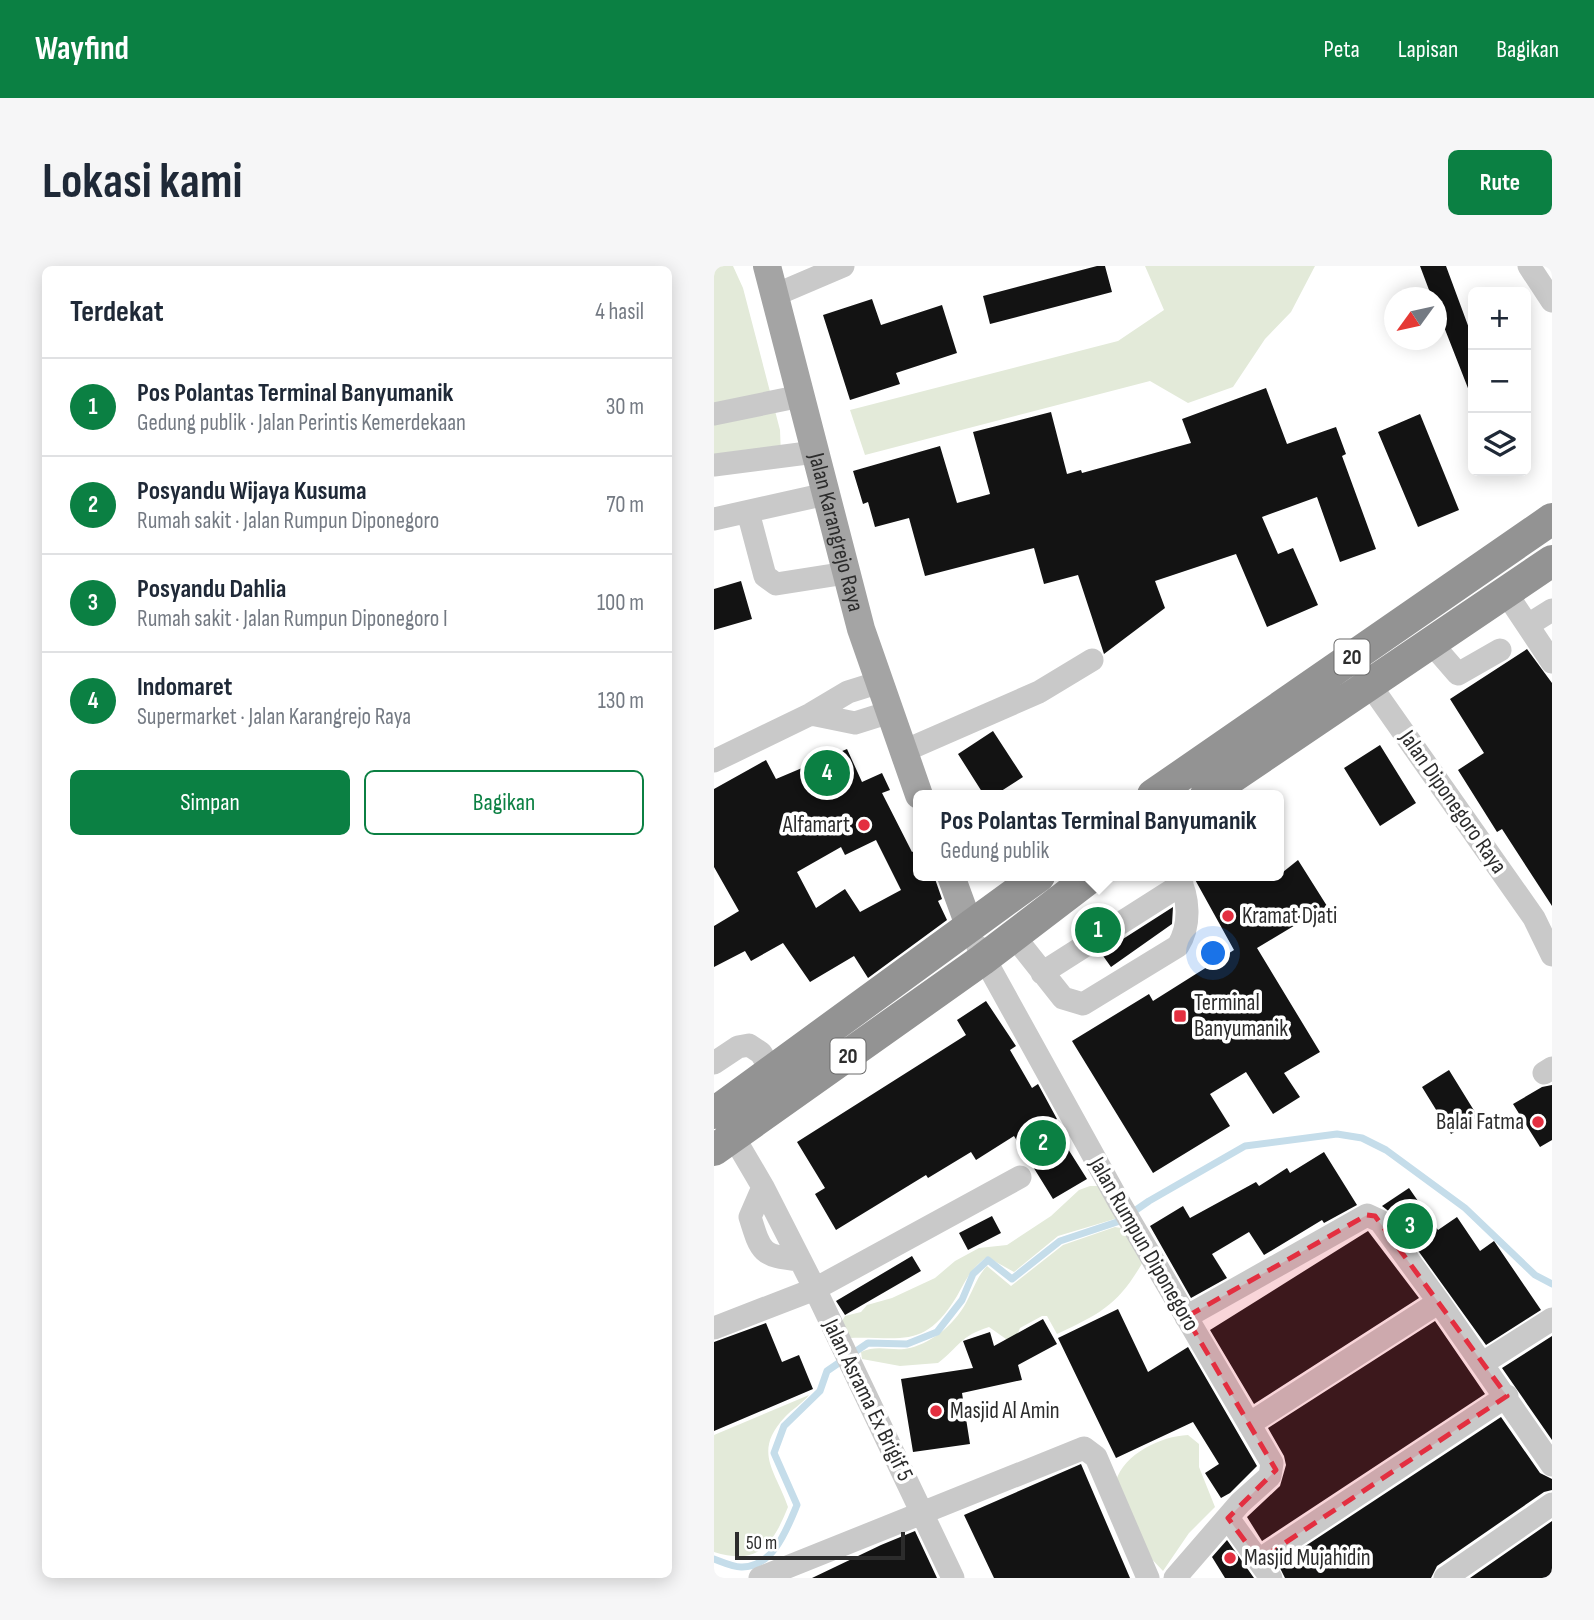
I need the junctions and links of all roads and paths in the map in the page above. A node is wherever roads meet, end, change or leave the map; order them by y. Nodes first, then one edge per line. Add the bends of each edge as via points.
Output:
1 (767, 266) edge
2 (843, 266) edge
3 (1529, 266) edge
4 (775, 295) junction
5 (1552, 301) edge
6 (801, 396) junction
7 (714, 414) edge
8 (815, 452) junction
9 (714, 465) edge
10 (826, 494) junction
11 (748, 512) junction
12 (714, 519) edge
13 (1552, 519) edge
14 (1552, 561) edge
15 (846, 573) junction
16 (1506, 593) junction
17 (1552, 610) edge
18 (1528, 625) junction
19 (1432, 644) junction
20 (1500, 650) dead end
21 (1350, 659) junction
22 (1092, 660) dead end
23 (1552, 662) edge
24 (880, 682) junction
25 (1372, 686) junction
26 (890, 712) junction
27 (811, 714) junction
28 (904, 751) junction
29 (714, 761) edge
30 (917, 790) edge
31 (1160, 790) edge
32 (1214, 790) edge
33 (952, 881) edge
34 (1032, 881) edge
35 (1085, 881) edge
36 (1179, 881) edge
37 (1180, 881) edge
38 (966, 931) junction
39 (1013, 935) junction
40 (1551, 945) edge
41 (982, 960) junction
42 (1042, 973) junction
43 (714, 1063) edge
44 (772, 1072) junction
45 (716, 1107) edge
46 (724, 1144) edge
47 (1020, 1177) dead end
48 (815, 1289) junction
49 (1439, 1302) junction
50 (1186, 1317) junction
51 (1552, 1319) edge
52 (714, 1328) edge
53 (1483, 1363) junction
54 (1507, 1396) junction
55 (1249, 1424) junction
56 (1552, 1465) edge
57 (1552, 1504) edge
58 (922, 1511) junction
59 (1228, 1518) junction
60 (1265, 1569) edge
61 (760, 1578) edge
62 (953, 1578) edge
63 (1147, 1578) edge
64 (1175, 1578) edge
65 (1445, 1578) edge

1 - 4 main road, Jalan Karangrejo Raya
2 - 4 street
3 - 5 street
4 - 6 main road, Jalan Karangrejo Raya
6 - 7 street
6 - 8 main road, Jalan Karangrejo Raya
8 - 9 street
8 - 10 main road, Jalan Karangrejo Raya
10 - 11 street
10 - 15 main road, Jalan Karangrejo Raya
11 - 12 street
11 - 15 street via 769,581 776,584
13 - 21 highway, 20
14 - 16 highway, 20
15 - 24 main road, Jalan Karangrejo Raya
16 - 18 street
16 - 19 highway, 20
17 - 18 street
18 - 23 street
19 - 20 street via 1458,674
19 - 25 highway, 20
21 - 25 street, Jalan Diponegoro Raya
21 - 31 highway, 20
22 - 28 street via 1039,692
24 - 26 main road, Jalan Karangrejo Raya
24 - 27 street via 848,692
25 - 32 highway, 20
25 - 40 street, Jalan Diponegoro Raya
26 - 27 street via 855,723
26 - 28 main road, Jalan Karangrejo Raya
27 - 29 street
28 - 30 main road, Jalan Karangrejo Raya
33 - 38 main road
34 - 38 highway, 20
35 - 39 highway, 20
36 - 42 street
37 - 42 street via 1188,917 1178,946 1083,1004 1063,998
38 - 41 street, Jalan Rumpun Diponegoro
38 - 44 highway, 20
39 - 41 highway, 20
39 - 42 street
41 - 46 highway, 20
41 - 50 street, Jalan Rumpun Diponegoro
43 - 44 street via 749,1045 761,1053
44 - 45 highway, 20
45 - 46 street, Jalan Asrama Ex Brigif 5
46 - 48 street, Jalan Asrama Ex Brigif 5 via 763,1187
47 - 48 street
48 - 52 street
48 - 58 street, Jalan Asrama Ex Brigif 5
49 - 50 street via 1380,1220 1367,1215
49 - 53 street
49 - 55 street
50 - 55 street, Jalan Rumpun Diponegoro
51 - 53 street
53 - 54 street
54 - 56 street
54 - 60 street
55 - 59 street, Jalan Rumpun Diponegoro via 1273,1469
57 - 65 street
58 - 61 street, Jalan Asrama Ex Brigif 5
58 - 62 street, Jalan Asrama Ex Brigif 5
58 - 63 street, Jalan Asrama Ex Brigif 5 via 1084,1448 1096,1457
59 - 60 street
59 - 64 street, Jalan Rumpun Diponegoro

